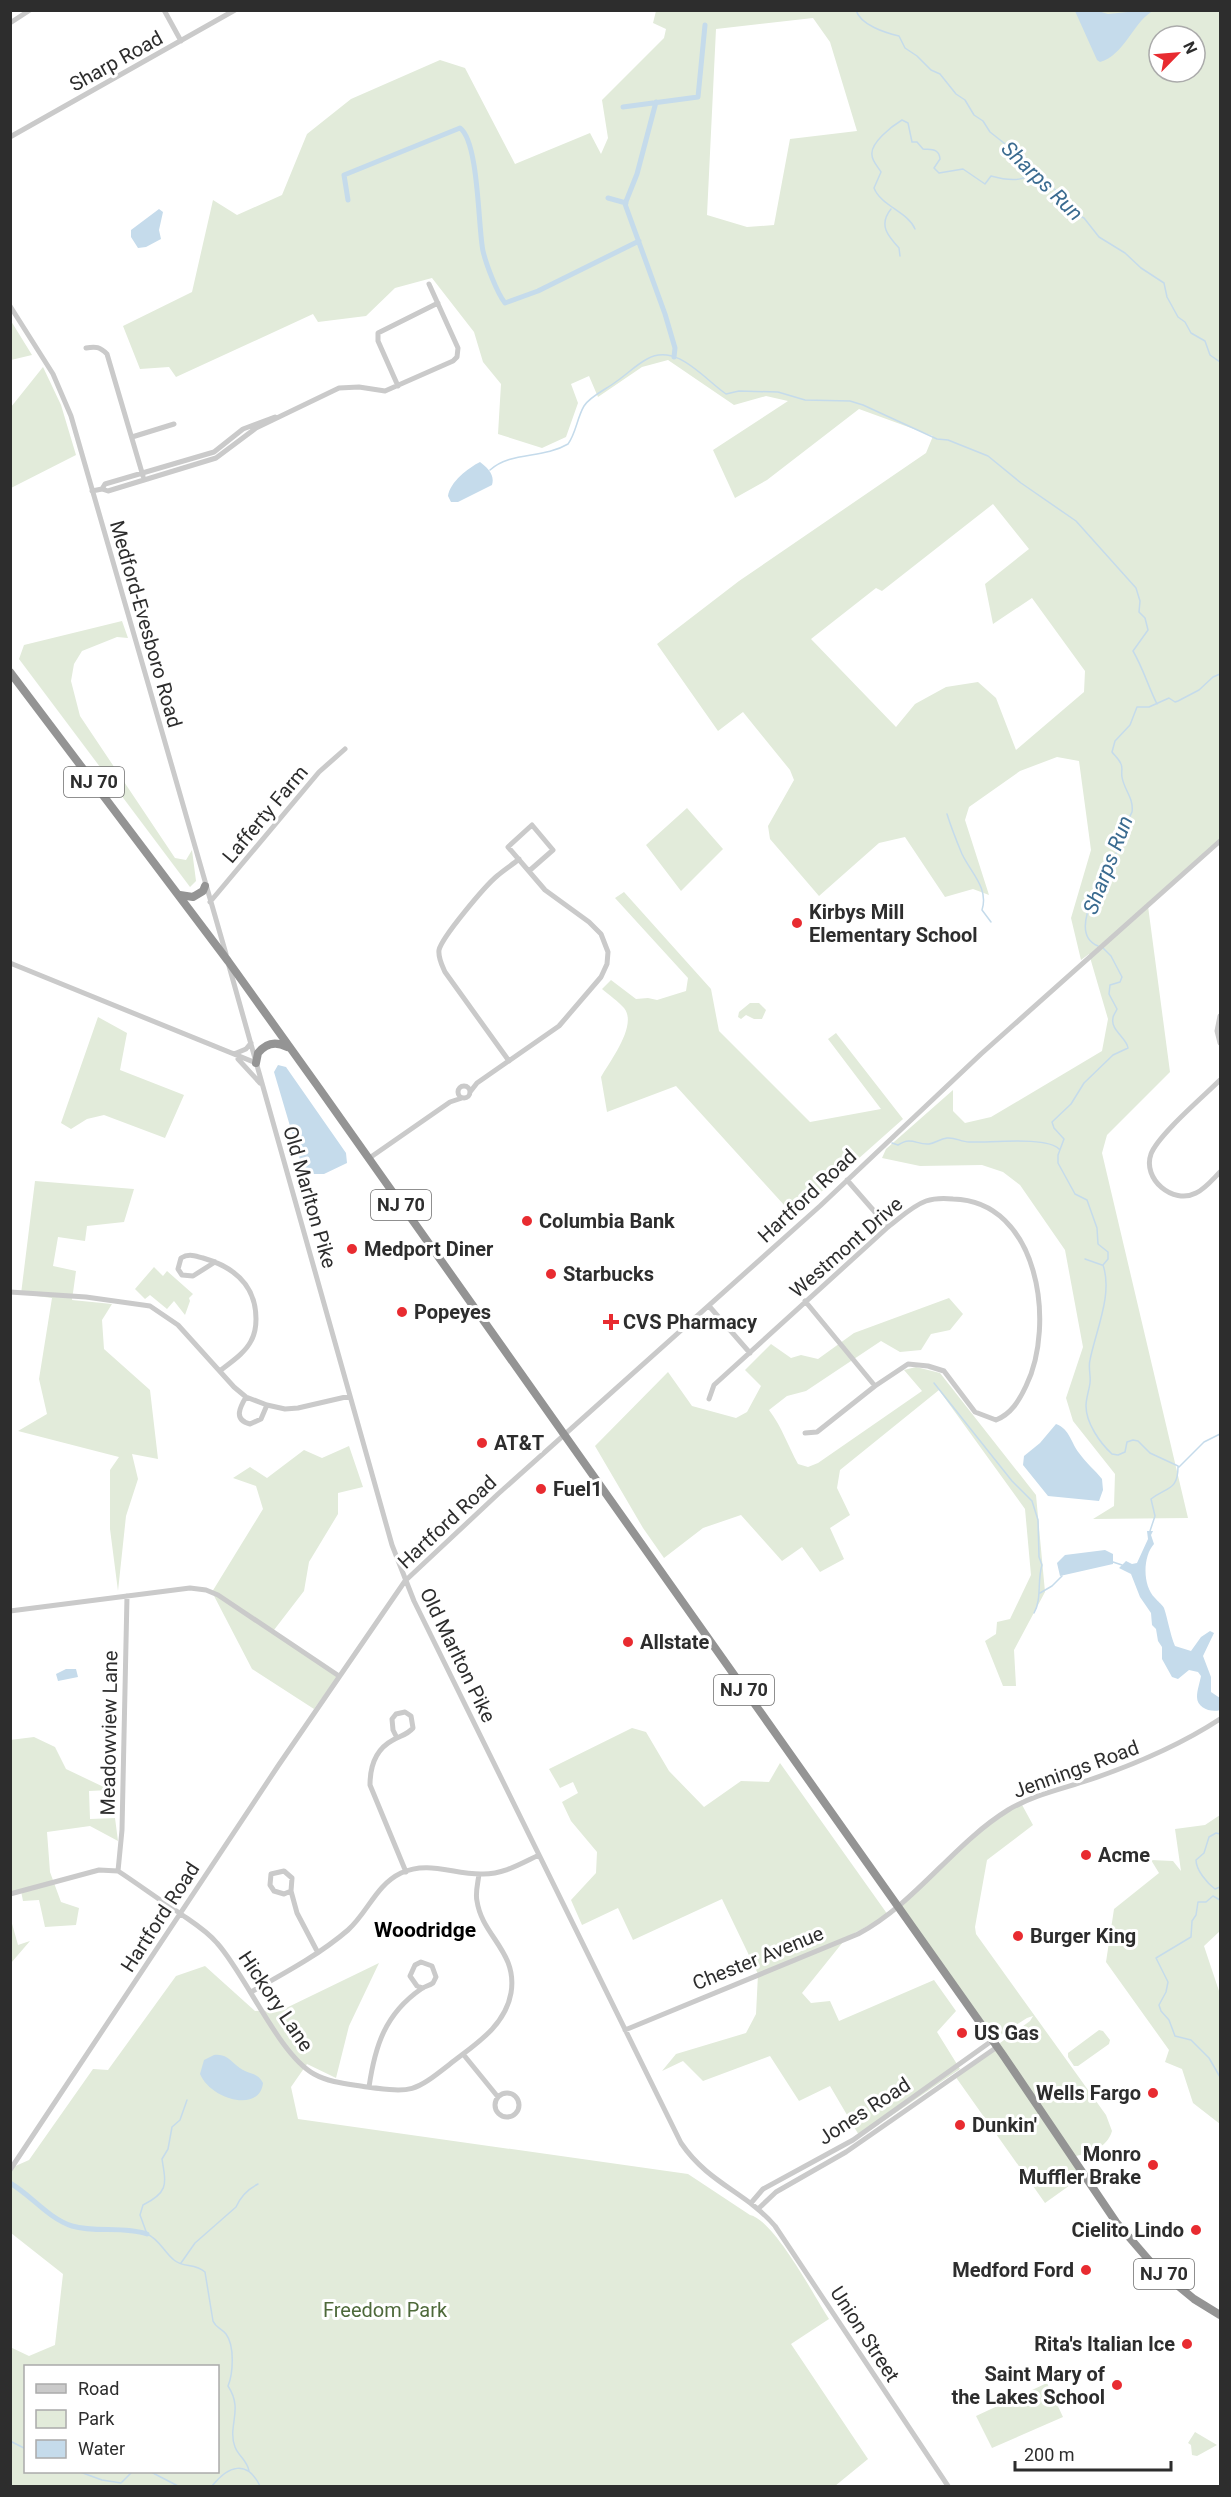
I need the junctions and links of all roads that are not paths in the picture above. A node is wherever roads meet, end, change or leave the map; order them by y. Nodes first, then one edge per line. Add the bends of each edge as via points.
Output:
1 (30, 10) edge
2 (164, 10) edge
3 (236, 10) edge
4 (10, 23) edge
5 (181, 41) junction
6 (10, 137) edge
7 (429, 284) dead end
8 (438, 303) junction
9 (10, 306) edge
10 (86, 348) dead end
11 (398, 386) junction
12 (276, 417) junction
13 (174, 424) dead end
14 (132, 437) junction
15 (142, 473) junction
16 (145, 481) junction
17 (102, 489) junction
18 (92, 491) junction
19 (10, 672) edge
20 (345, 749) dead end
21 (1221, 841) edge
22 (519, 859) junction
23 (529, 871) junction
24 (205, 886) junction
25 (177, 893) junction
26 (210, 902) junction
27 (228, 961) junction
28 (10, 963) edge
29 (1221, 1016) edge
30 (251, 1042) junction
31 (1221, 1043) edge
32 (291, 1051) junction
33 (232, 1054) junction
34 (509, 1061) junction
35 (256, 1063) junction
36 (1221, 1080) edge
37 (264, 1088) junction
38 (468, 1089) junction
39 (460, 1096) junction
40 (368, 1159) junction
41 (1221, 1172) edge
42 (847, 1180) junction
43 (888, 1227) junction
44 (215, 1262) junction
45 (12, 1290) edge
46 (806, 1301) junction
47 (709, 1306) junction
48 (750, 1353) junction
49 (221, 1370) junction
50 (875, 1386) junction
51 (351, 1396) junction
52 (246, 1397) junction
53 (709, 1399) dead end
54 (267, 1405) junction
55 (805, 1433) dead end
56 (564, 1436) junction
57 (405, 1581) junction
58 (127, 1596) junction
59 (10, 1611) edge
60 (339, 1676) junction
61 (1221, 1719) edge
62 (397, 1738) junction
63 (539, 1855) junction
64 (118, 1871) junction
65 (406, 1872) junction
66 (479, 1874) junction
67 (291, 1891) junction
68 (10, 1894) edge
69 (898, 1907) junction
70 (181, 1914) junction
71 (317, 1952) junction
72 (423, 1988) junction
73 (251, 1992) junction
74 (625, 2030) junction
75 (995, 2044) junction
76 (463, 2054) junction
77 (369, 2087) junction
78 (498, 2097) junction
79 (10, 2169) edge
80 (751, 2203) junction
81 (758, 2209) junction
82 (1221, 2315) edge
83 (948, 2487) edge

1 - 4 street
2 - 5 street
3 - 5 street, Sharp Road
5 - 6 street, Sharp Road
7 - 8 street
8 - 11 street via 458,348 457,357
8 - 11 street via 378,333
9 - 18 street, Medford-Evesboro Road via 63,394
10 - 14 street via 102,348 107,354
11 - 12 street via 385,391 339,388
12 - 15 street via 243,429 214,452
12 - 16 street via 216,458
13 - 14 street
14 - 15 street
15 - 16 street
15 - 17 street via 105,484
16 - 17 street via 108,491
17 - 18 street
18 - 24 street, Medford-Evesboro Road
19 - 25 highway, NJ 70
20 - 26 street, Lafferty Farm via 319,772
21 - 42 street, Hartford Road via 972,1062
22 - 23 street
22 - 23 street via 508,847 532,825 553,850
22 - 34 street via 495,877 439,951 445,972
23 - 34 street via 545,890 601,934 608,952 607,964 601,977 559,1026
24 - 25 highway via 193,897
24 - 26 street, Medford-Evesboro Road
25 - 27 highway, NJ 70
26 - 27 street, Medford-Evesboro Road
27 - 30 street, Medford-Evesboro Road
27 - 32 highway, NJ 70
28 - 33 street
29 - 31 street via 1217,1031
30 - 33 street
30 - 35 street, Old Marlton Pike
32 - 35 highway via 280,1044 268,1045 258,1053
32 - 40 highway, NJ 70
33 - 35 street
33 - 37 street
34 - 38 street
35 - 37 street, Old Marlton Pike
36 - 41 street via 1156,1144 1149,1163 1160,1187 1178,1195 1197,1193
37 - 51 street, Old Marlton Pike
38 - 39 street via 468,1097
38 - 39 street via 460,1087
39 - 40 street
40 - 56 highway, NJ 70
42 - 43 street
42 - 47 street, Hartford Road
43 - 46 street, Westmont Drive
43 - 50 street, Westmont Drive via 913,1207 938,1198 983,1204 1002,1215 1024,1247 1031,1266 1040,1309 1040,1335 1034,1366 1019,1399 1008,1414 996,1420 975,1412 944,1371 935,1367 908,1364
44 - 44 street via 191,1254 181,1258 178,1269 189,1276
44 - 49 street via 240,1276 256,1311 251,1343
45 - 49 street via 150,1306 171,1318
46 - 48 street, Westmont Drive
46 - 50 street
47 - 48 street
47 - 56 street, Hartford Road
48 - 53 street, Westmont Drive via 714,1385
49 - 52 street
50 - 55 street, Westmont Drive via 817,1432
51 - 54 street via 298,1408
51 - 57 street, Old Marlton Pike
52 - 54 street
52 - 54 street via 239,1408 244,1423 261,1419
56 - 57 street, Hartford Road
56 - 69 highway, NJ 70
57 - 60 street, Hartford Road
57 - 63 street, Old Marlton Pike
58 - 59 street
58 - 60 street via 190,1588 210,1591
58 - 64 street, Meadowview Lane
60 - 70 street, Hartford Road
61 - 69 street, Jennings Road via 1154,1756 1031,1798 1010,1809 988,1824
62 - 62 street via 413,1728 411,1716 405,1712 392,1719
62 - 65 street via 375,1758 370,1785
63 - 66 street via 511,1869
63 - 74 street, Old Marlton Pike
64 - 68 street via 99,1870
64 - 70 street, Hickory Lane
65 - 66 street via 444,1868
65 - 71 street via 385,1884 350,1928
66 - 76 street, Hickory Lane via 478,1909 505,1953 511,1988 509,2001 496,2024
67 - 67 street via 292,1878 288,1873 271,1874 274,1891
67 - 71 street via 299,1919
69 - 74 street, Chester Avenue via 851,1937
69 - 75 highway, NJ 70
70 - 73 street, Hickory Lane via 219,1944
70 - 79 street, Hartford Road
71 - 73 street
72 - 72 street via 434,1983 435,1971 421,1962 410,1976 412,1982
72 - 77 street via 389,2019 375,2052
73 - 77 street, Hickory Lane via 303,2067 327,2079
74 - 80 street, Old Marlton Pike via 688,2154 713,2179
75 - 80 street, Jones Road via 854,2140 768,2186
75 - 81 street, Jones Road via 846,2152 776,2192
75 - 82 highway, NJ 70 via 1136,2247 1174,2283
76 - 77 street, Hickory Lane via 412,2090
76 - 78 street
78 - 78 street via 495,2103 500,2116 507,2118 519,2110 520,2103 511,2093
80 - 81 street, Union Street
81 - 83 street, Union Street via 780,2232

